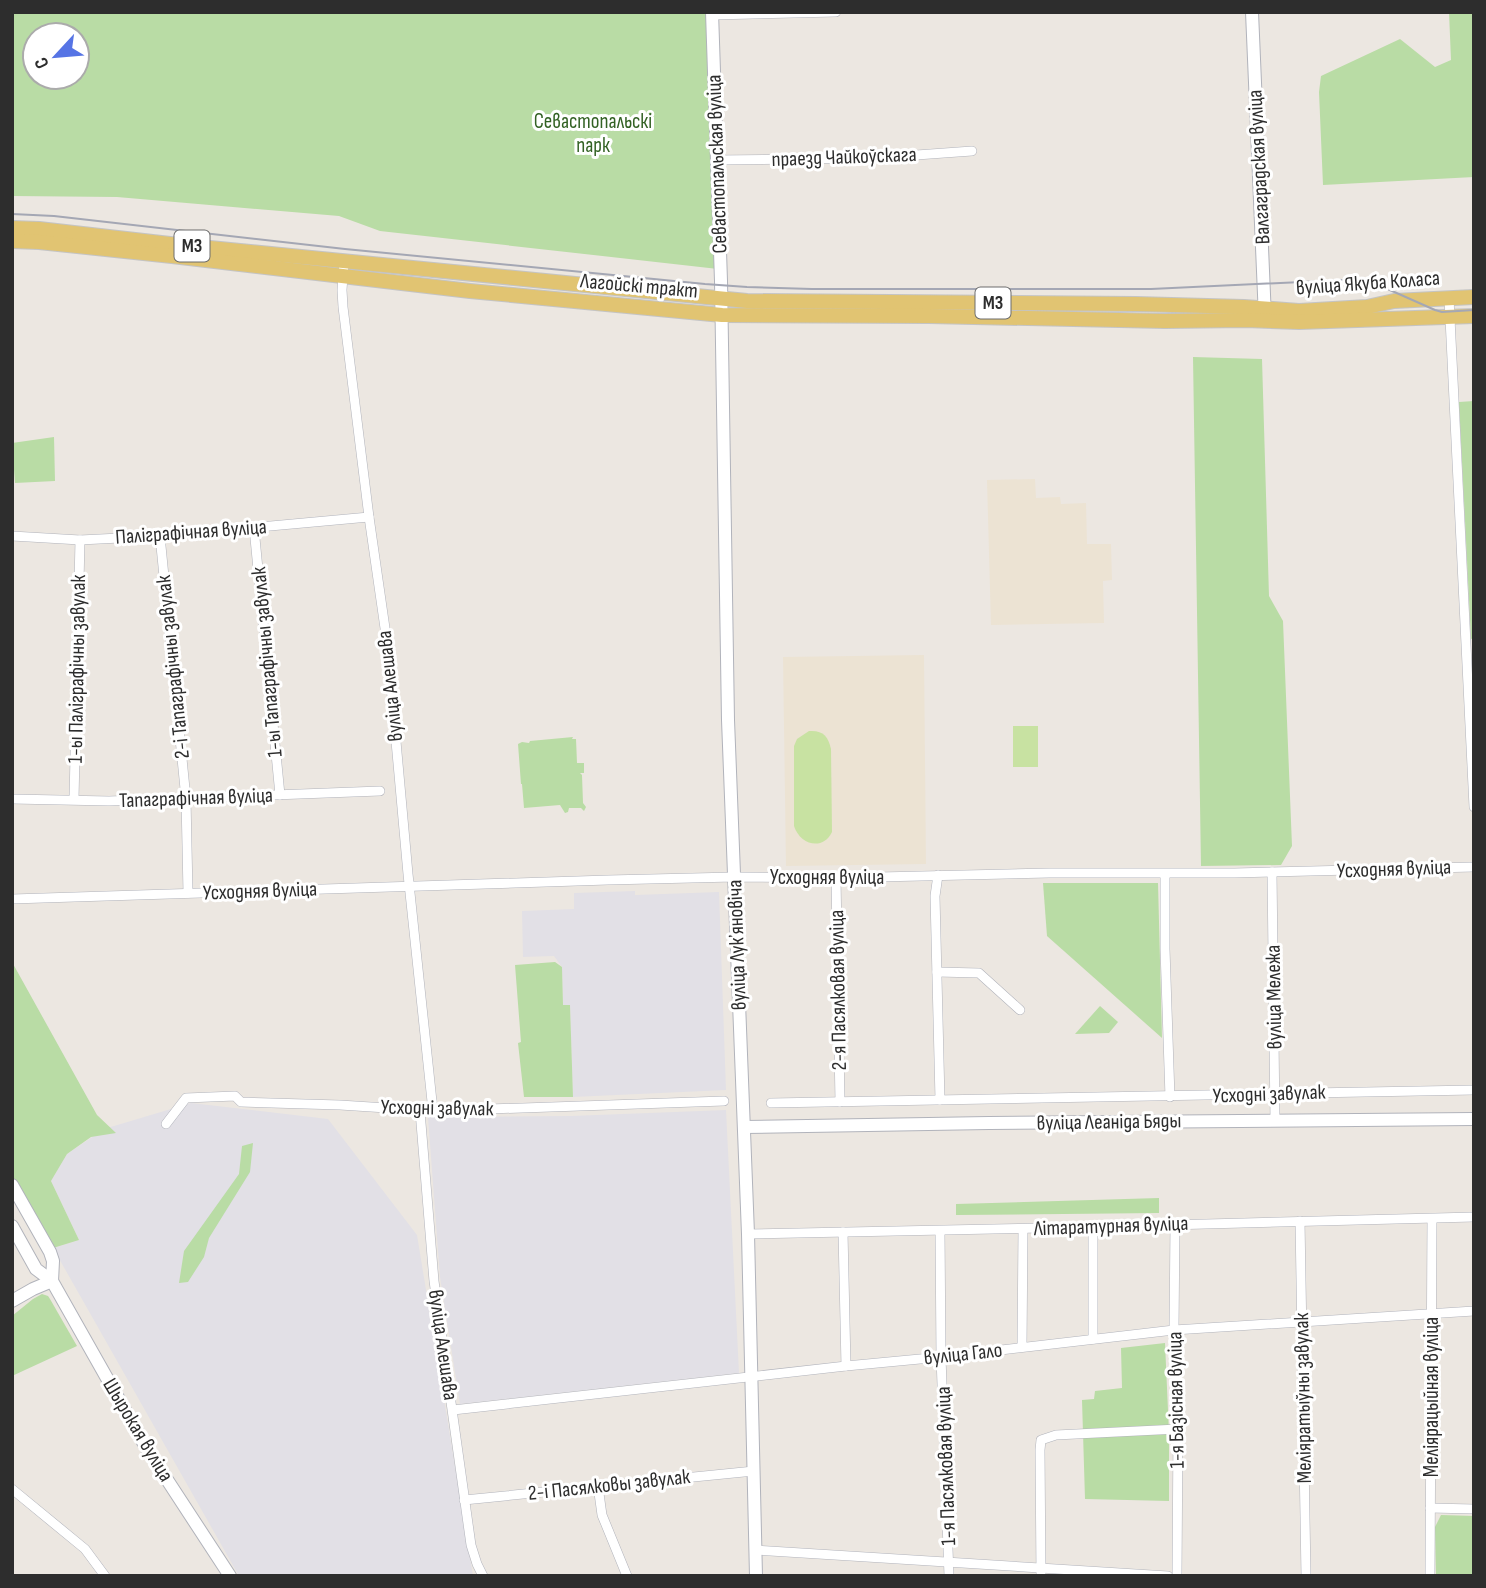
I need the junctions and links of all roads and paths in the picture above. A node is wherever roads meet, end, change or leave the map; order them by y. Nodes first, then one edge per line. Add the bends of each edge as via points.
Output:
1 (836, 12) edge
2 (1252, 12) edge
3 (712, 14) edge
4 (972, 151) dead end
5 (717, 160) junction
6 (12, 228) edge
7 (12, 241) edge
8 (344, 261) junction
9 (343, 277) junction
10 (1474, 297) edge
11 (1449, 298) junction
12 (721, 300) junction
13 (722, 315) junction
14 (1265, 316) junction
15 (1474, 316) edge
16 (1450, 317) junction
17 (369, 517) junction
18 (254, 528) junction
19 (12, 536) edge
20 (160, 536) junction
21 (80, 540) junction
22 (380, 791) dead end
23 (279, 795) junction
24 (12, 799) edge
25 (74, 799) junction
26 (187, 799) junction
27 (1474, 807) edge
28 (1474, 867) edge
29 (1272, 872) junction
30 (1165, 874) junction
31 (938, 876) junction
32 (734, 877) junction
33 (835, 878) junction
34 (409, 887) junction
35 (188, 893) junction
36 (12, 900) edge
37 (937, 972) junction
38 (1020, 1010) dead end
39 (1474, 1090) edge
40 (1275, 1092) junction
41 (1170, 1097) junction
42 (940, 1100) junction
43 (724, 1101) dead end
44 (771, 1102) dead end
45 (841, 1102) junction
46 (420, 1111) junction
47 (433, 1111) junction
48 (1474, 1119) edge
49 (1275, 1121) junction
50 (166, 1124) dead end
51 (744, 1127) junction
52 (12, 1185) edge
53 (1474, 1217) edge
54 (1432, 1219) junction
55 (1300, 1221) junction
56 (1175, 1224) junction
57 (12, 1226) edge
58 (1093, 1227) junction
59 (1023, 1229) junction
60 (940, 1231) junction
61 (844, 1232) junction
62 (748, 1234) junction
63 (52, 1281) junction
64 (12, 1301) edge
65 (1474, 1311) edge
66 (1431, 1314) junction
67 (1302, 1322) junction
68 (1174, 1329) junction
69 (1093, 1339) junction
70 (1022, 1347) junction
71 (942, 1357) junction
72 (846, 1366) junction
73 (751, 1378) junction
74 (453, 1410) junction
75 (1178, 1429) junction
76 (754, 1471) junction
77 (598, 1486) junction
78 (12, 1489) edge
79 (464, 1500) junction
80 (1430, 1508) junction
81 (1474, 1509) edge
82 (755, 1550) junction
83 (949, 1562) junction
84 (1040, 1571) edge
85 (105, 1576) edge
86 (230, 1576) edge
87 (483, 1576) edge
88 (627, 1576) edge
89 (756, 1576) edge
90 (949, 1576) edge
91 (1168, 1576) edge
92 (1177, 1576) edge
93 (1306, 1576) edge
94 (1430, 1576) edge

1 - 3 street
2 - 14 main road, Валгаградская вуліца
3 - 5 main road, Севастопальская вуліца
4 - 5 street, праезд Чайкоўскага via 875,158
5 - 12 main road, Севастопальская вуліца
6 - 8 main road, Лагойскі тракт / М3
7 - 9 main road, Лагойскі тракт / М3
8 - 9 street, вуліца Алешава
8 - 12 main road, Лагойскі тракт / М3
9 - 13 main road, Лагойскі тракт / М3
9 - 17 street, вуліца Алешава
10 - 11 main road, вуліца Якуба Коласа / М3
11 - 14 main road, вуліца Якуба Коласа / М3
11 - 16 street
12 - 13 main road, Севастопальская вуліца
12 - 14 main road, Лагойскі тракт / М3 via 1136,303 1244,307
13 - 14 main road, Лагойскі тракт / М3 via 1164,321
13 - 32 main road, вуліца Лукʼяновіча
14 - 16 main road, вуліца Якуба Коласа / М3 via 1299,323
15 - 16 main road, вуліца Якуба Коласа / М3
16 - 27 street
17 - 18 street, Паліграфічная вуліца
17 - 34 street, вуліца Алешава via 387,642
18 - 20 street, Паліграфічная вуліца
18 - 23 street, 1-ы Тапаграфічны завулак
19 - 21 street, Паліграфічная вуліца
20 - 21 street, Паліграфічная вуліца
20 - 26 street, 2-і Тапаграфічны завулак
21 - 25 street, 1-ы Паліграфічны завулак
22 - 23 street, Тапаграфічная вуліца
23 - 26 street, Тапаграфічная вуліца
24 - 25 street, Тапаграфічная вуліца
25 - 26 street, Тапаграфічная вуліца
26 - 35 street, 2-і Тапаграфічны завулак
28 - 29 street, Усходняя вуліца
29 - 30 street, Усходняя вуліца
29 - 40 street, вуліца Мележа
30 - 31 street, Усходняя вуліца
30 - 41 street
31 - 33 street, Усходняя вуліца
31 - 37 street
32 - 33 street, Усходняя вуліца
32 - 34 street, Усходняя вуліца
32 - 51 main road, вуліца Лукʼяновіча
33 - 45 street, 2-я Пасялковая вуліца
34 - 35 street, Усходняя вуліца
34 - 47 street, вуліца Алешава
35 - 36 street, Усходняя вуліца
37 - 38 street via 979,973
37 - 42 street
39 - 40 street, Усходні завулак
40 - 41 street, Усходні завулак
40 - 49 street, вуліца Мележа
41 - 42 street, Усходні завулак
42 - 45 street, Усходні завулак
43 - 47 street, Усходні завулак
44 - 45 street, Усходні завулак
46 - 47 street, Усходні завулак
46 - 50 street, Усходні завулак via 241,1102 235,1096 186,1098
46 - 74 street, вуліца Алешава via 434,1281
48 - 49 main road, вуліца Леаніда Бяды
49 - 51 main road, вуліца Леаніда Бяды
51 - 62 main road, вуліца Лукʼяновіча
52 - 63 main road, Шырокая вуліца via 50,1252
53 - 54 street, Літаратурная вуліца
54 - 55 street, Літаратурная вуліца
54 - 66 street, Меліярацыйная вуліца
55 - 56 street, Літаратурная вуліца
55 - 67 street, Меліяратыўны завулак
56 - 58 street, Літаратурная вуліца
56 - 68 street, 1-я Базісная вуліца
57 - 63 main road, Шырокая вуліца via 36,1269
58 - 59 street, Літаратурная вуліца
58 - 69 street
59 - 60 street, Літаратурная вуліца
59 - 70 street
60 - 61 street, Літаратурная вуліца
60 - 71 street, 1-я Пасялковая вуліца
61 - 62 street, Літаратурная вуліца
61 - 72 street
62 - 73 main road, вуліца Лукʼяновіча
63 - 64 main road
63 - 86 main road, Шырокая вуліца via 147,1449
65 - 66 street, вуліца Гало
66 - 67 street, вуліца Гало
66 - 80 street, Меліярацыйная вуліца
67 - 68 street, вуліца Гало
67 - 93 street, Меліяратыўны завулак
68 - 69 street, вуліца Гало
68 - 75 street, 1-я Базісная вуліца
69 - 70 street, вуліца Гало
70 - 71 street, вуліца Гало
71 - 72 street, вуліца Гало
71 - 83 street, 1-я Пасялковая вуліца
72 - 73 street, вуліца Гало
73 - 74 street, вуліца Гало
73 - 76 main road, вуліца Лукʼяновіча
74 - 79 street, вуліца Алешава
75 - 84 street via 1056,1435 1041,1440
75 - 92 street, 1-я Базісная вуліца
76 - 77 street, 2-і Пасялковы завулак
76 - 82 main road, вуліца Лукʼяновіча
77 - 79 street, 2-і Пасялковы завулак
77 - 88 street via 602,1515
78 - 85 street via 85,1549
79 - 87 street, вуліца Алешава via 473,1554
80 - 81 street
80 - 94 street, Меліярацыйная вуліца
82 - 83 street
82 - 89 main road, вуліца Лукʼяновіча
83 - 84 street
83 - 90 street, 1-я Пасялковая вуліца
84 - 91 street

